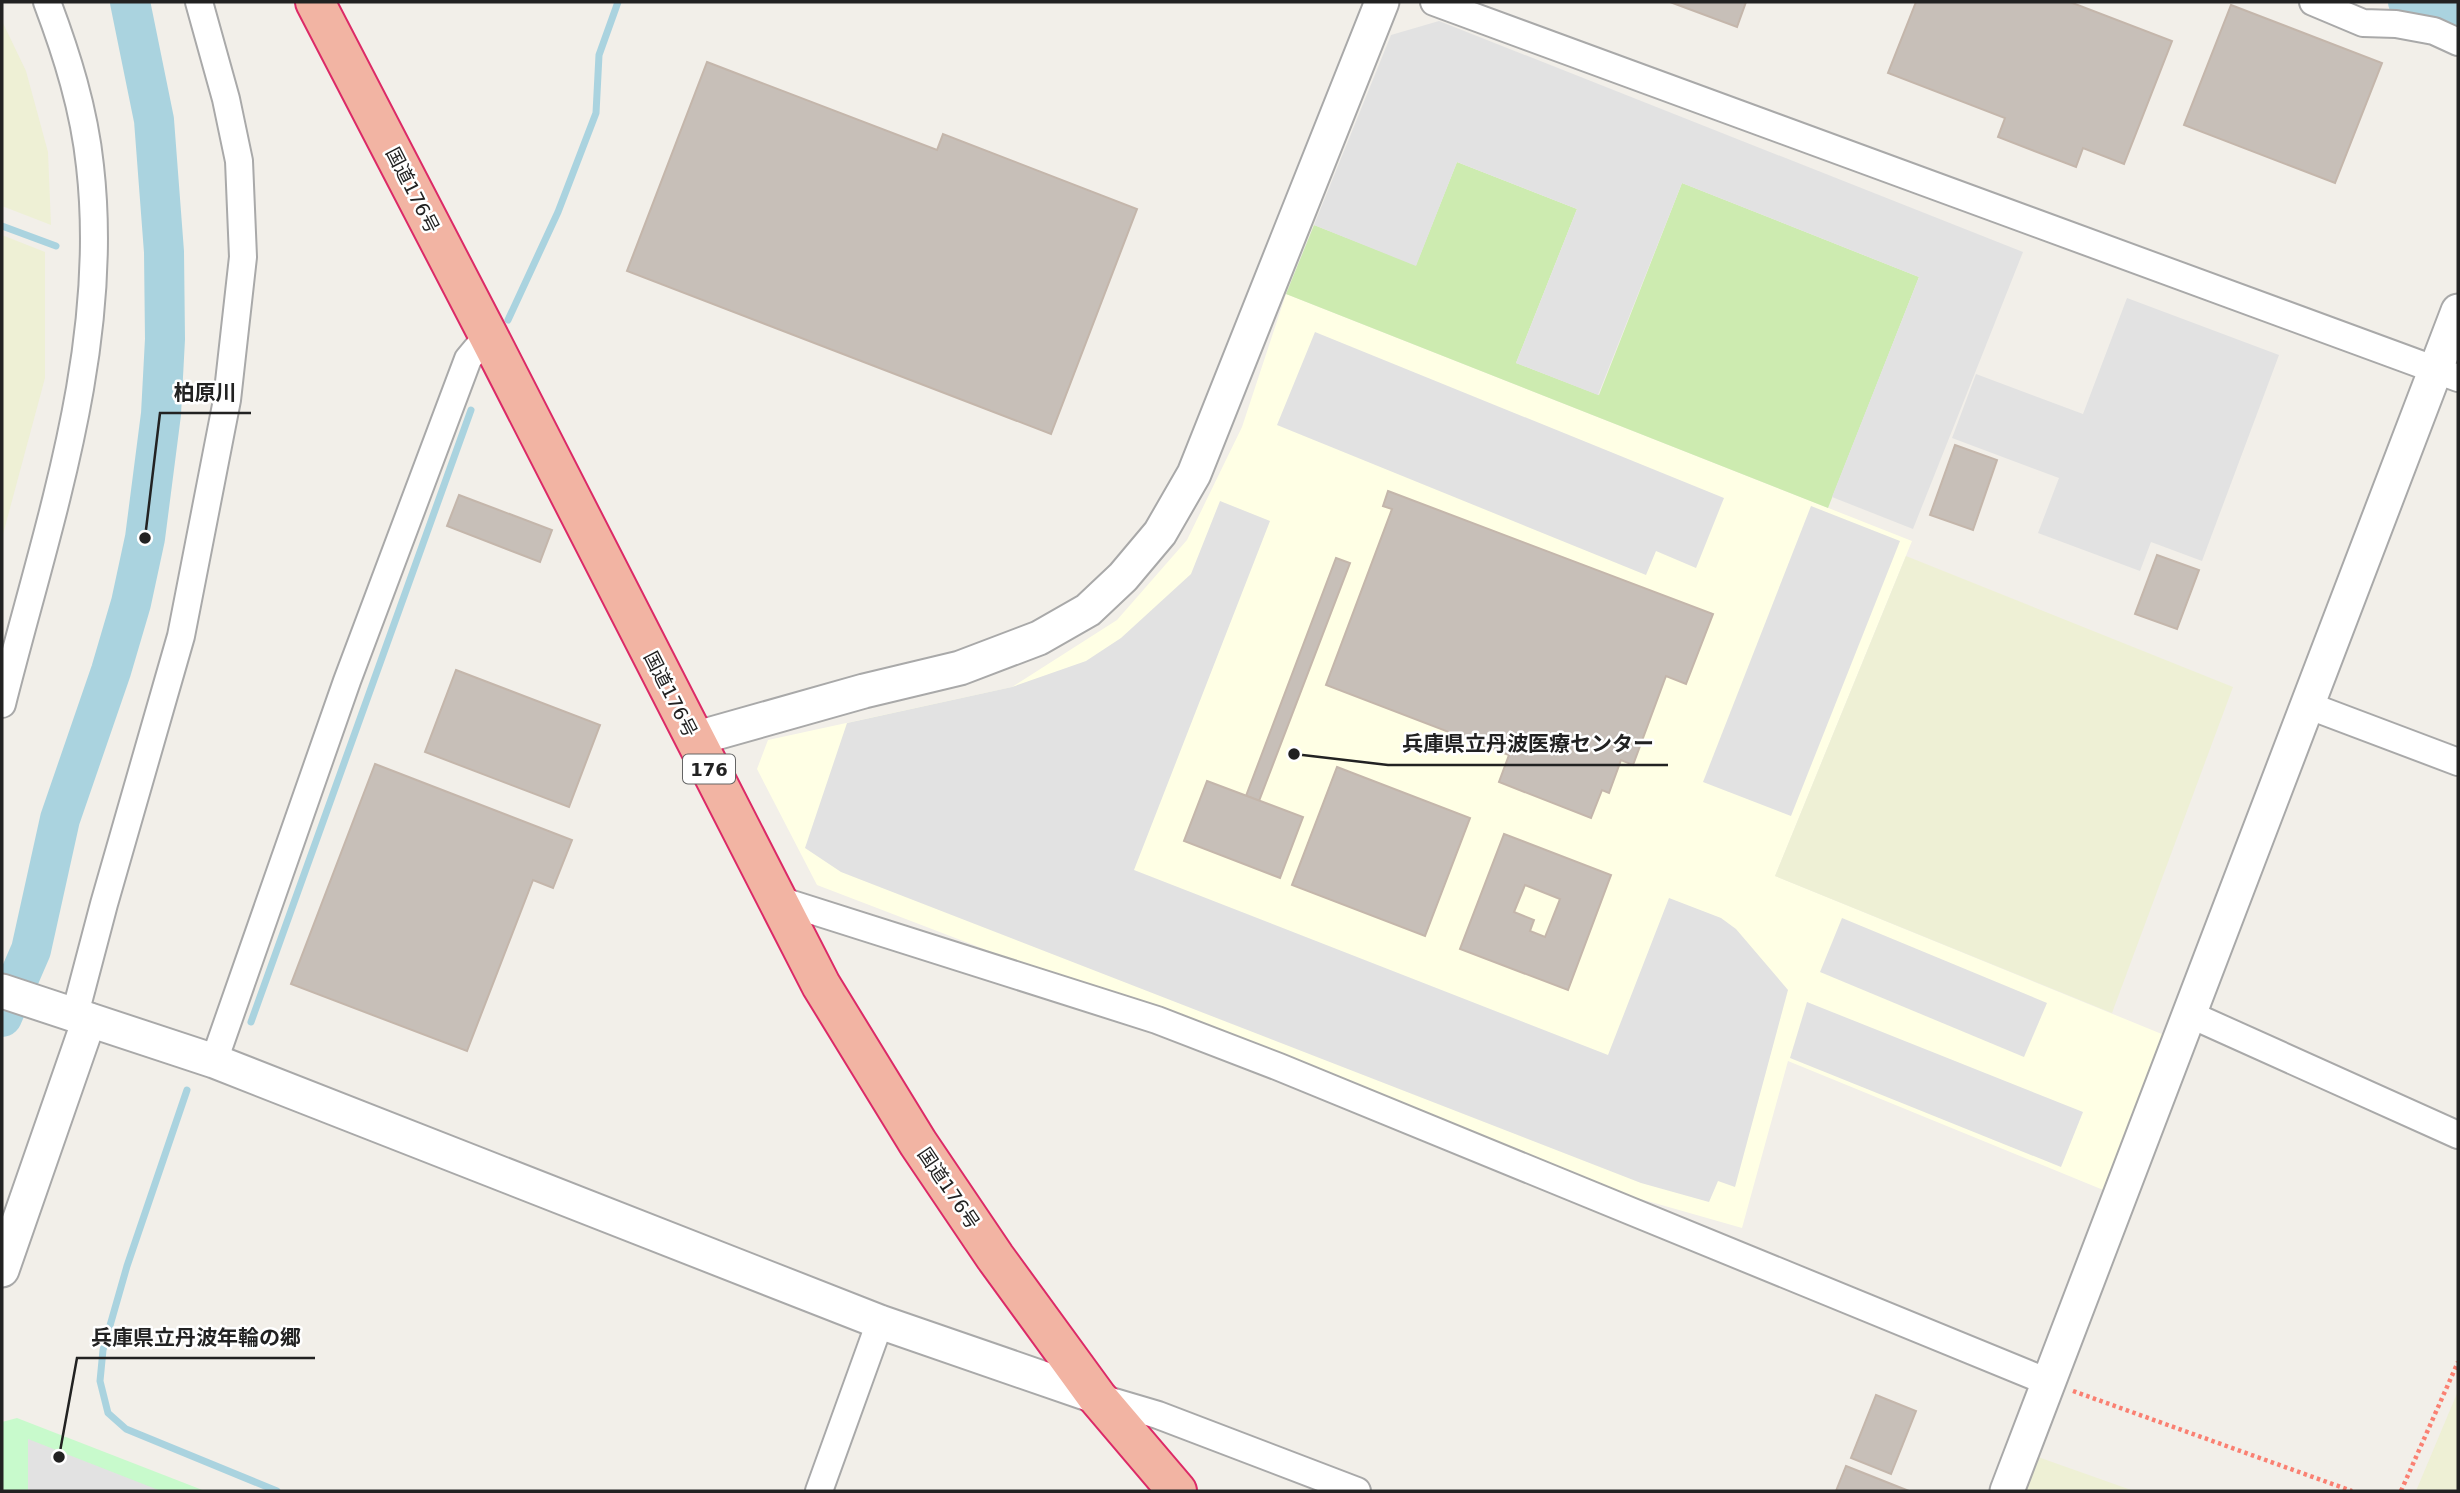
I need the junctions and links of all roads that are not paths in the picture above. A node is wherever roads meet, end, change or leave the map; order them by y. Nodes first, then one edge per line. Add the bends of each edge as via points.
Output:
1 (47, 2) edge
2 (199, 2) edge
3 (315, 2) edge
4 (1382, 2) edge
5 (1434, 2) edge
6 (2313, 2) edge
7 (2458, 42) edge
8 (2458, 311) edge
9 (488, 335) junction
10 (2447, 374) edge
11 (2, 704) edge
12 (2307, 705) junction
13 (694, 739) junction
14 (2458, 762) edge
15 (776, 899) junction
16 (2, 991) edge
17 (2189, 1014) junction
18 (82, 1017) junction
19 (214, 1061) junction
20 (2458, 1135) edge
21 (2, 1270) edge
22 (880, 1322) junction
23 (2048, 1382) junction
24 (1097, 1397) junction
25 (818, 1491) edge
26 (1177, 1491) edge
27 (1357, 1491) edge
28 (2007, 1491) edge

1 - 11 street via 79,97 90,166 94,235 90,318 56,499
2 - 18 street via 239,161 243,257 227,401 181,636 104,904
3 - 9 highway, 国道176号 / 176
4 - 13 street via 1194,474 1160,533 1123,577 1088,610 1039,638 960,668
5 - 10 street
6 - 7 street via 2363,23 2434,31
8 - 10 street
9 - 13 highway, 国道176号 / 176
9 - 19 street via 468,359 346,681
10 - 12 street
12 - 14 street
12 - 17 street
13 - 15 highway, 国道176号 / 176
15 - 23 street via 1181,1029
15 - 24 highway, 国道176号 / 176 via 821,985 919,1143
16 - 18 street
17 - 20 street
17 - 23 street
18 - 19 street
18 - 21 street
19 - 22 street
22 - 24 street
22 - 25 street
23 - 28 street
24 - 26 highway, 国道176号 / 176
24 - 27 street via 1158,1415

